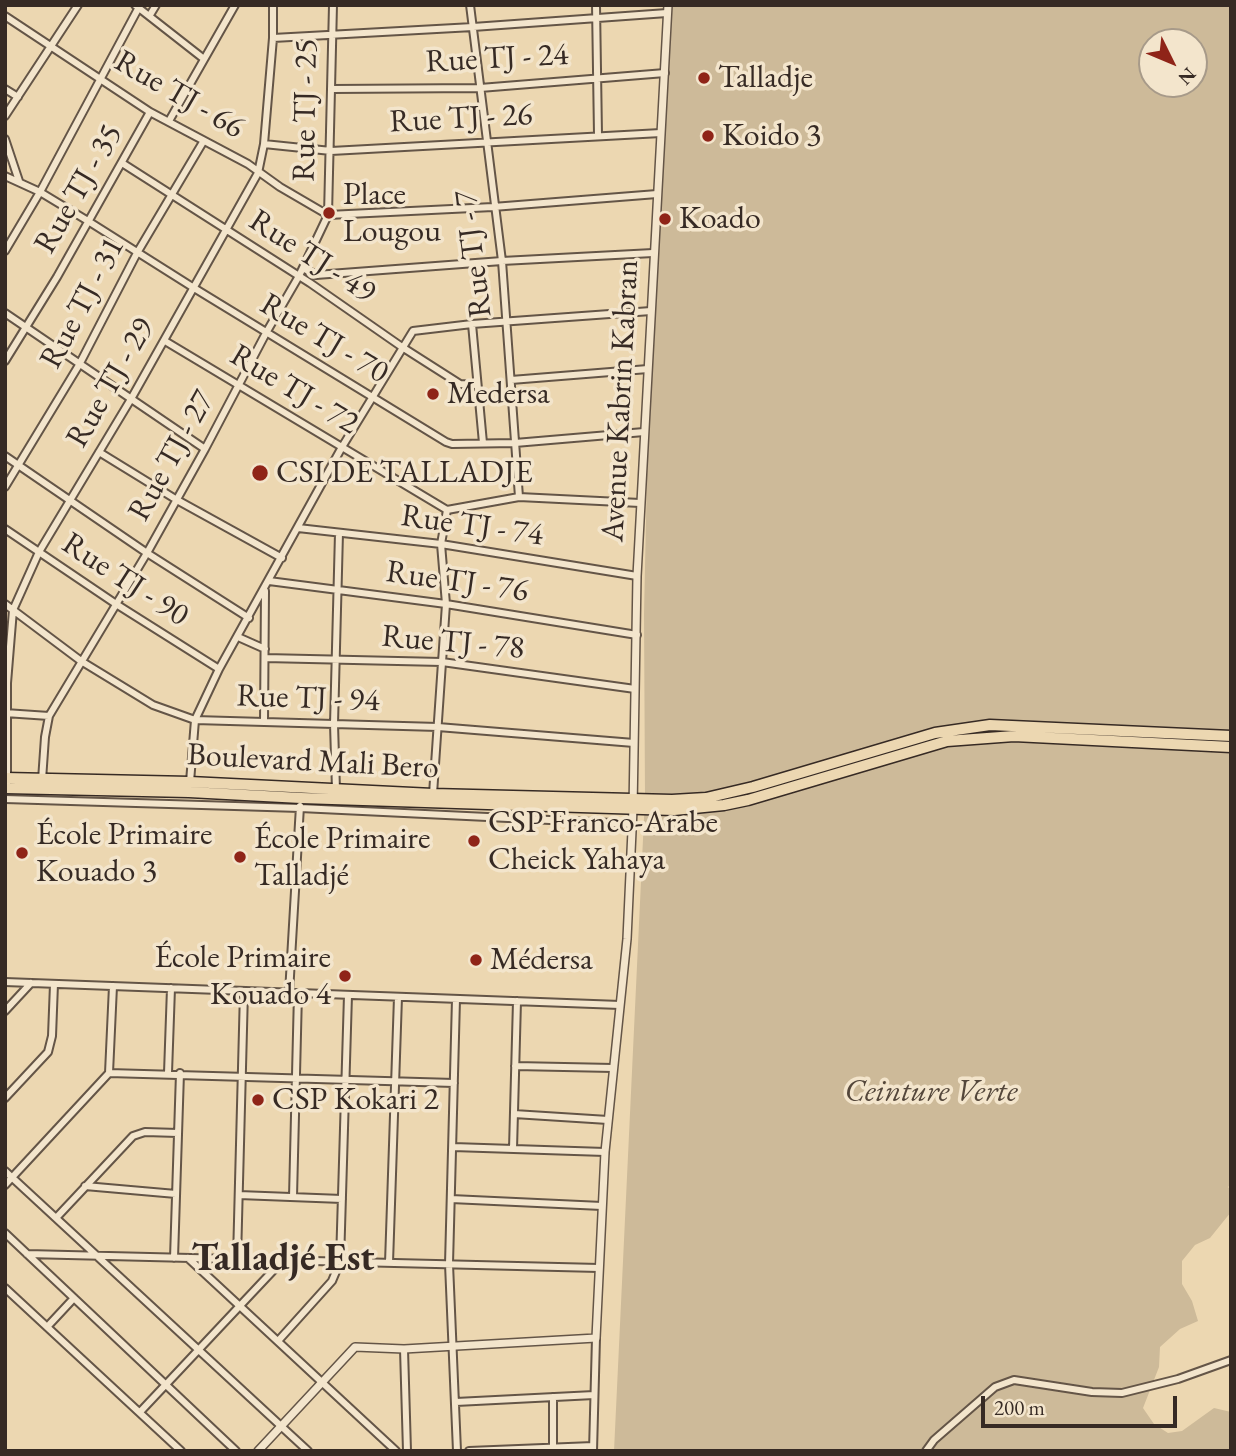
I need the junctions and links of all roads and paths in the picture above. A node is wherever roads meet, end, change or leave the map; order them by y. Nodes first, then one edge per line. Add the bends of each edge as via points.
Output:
1 (78, 5) edge
2 (156, 5) edge
3 (235, 5) edge
4 (273, 5) edge
5 (332, 5) edge
6 (470, 5) edge
7 (596, 5) edge
8 (137, 6) edge
9 (667, 9) edge
10 (150, 15) junction
11 (5, 16) edge
12 (597, 17) junction
13 (473, 27) junction
14 (332, 35) junction
15 (273, 37) junction
16 (50, 46) junction
17 (204, 59) junction
18 (665, 73) junction
19 (100, 78) junction
20 (597, 78) junction
21 (480, 88) junction
22 (5, 89) edge
23 (332, 89) junction
24 (18, 97) junction
25 (150, 112) junction
26 (5, 116) edge
27 (169, 121) junction
28 (661, 133) junction
29 (598, 135) junction
30 (5, 139) edge
31 (203, 142) junction
32 (486, 142) junction
33 (264, 144) junction
34 (331, 151) junction
35 (122, 163) junction
36 (258, 173) junction
37 (5, 176) edge
38 (19, 181) junction
39 (40, 192) junction
40 (657, 194) junction
41 (170, 195) junction
42 (493, 207) junction
43 (328, 215) junction
44 (88, 221) junction
45 (228, 231) junction
46 (6, 247) edge
47 (137, 253) junction
48 (653, 253) junction
49 (502, 261) junction
50 (303, 268) junction
51 (299, 276) junction
52 (194, 288) junction
53 (651, 311) junction
54 (5, 313) edge
55 (507, 322) junction
56 (472, 324) junction
57 (25, 328) junction
58 (267, 333) junction
59 (165, 341) junction
60 (402, 347) junction
61 (5, 361) edge
62 (79, 365) junction
63 (648, 369) junction
64 (511, 380) junction
65 (476, 385) junction
66 (238, 386) junction
67 (371, 396) junction
68 (131, 399) junction
69 (644, 432) junction
70 (482, 443) junction
71 (515, 443) junction
72 (342, 447) junction
73 (205, 449) junction
74 (99, 452) junction
75 (5, 456) edge
76 (19, 466) junction
77 (5, 487) edge
78 (519, 498) junction
79 (177, 500) junction
80 (69, 501) junction
81 (640, 503) junction
82 (447, 510) junction
83 (299, 528) junction
84 (5, 529) edge
85 (338, 533) junction
86 (442, 544) junction
87 (39, 552) junction
88 (147, 553) junction
89 (282, 558) junction
90 (637, 576) junction
91 (270, 581) junction
92 (265, 589) junction
93 (338, 589) junction
94 (5, 604) edge
95 (116, 604) junction
96 (446, 604) junction
97 (13, 610) junction
98 (249, 618) junction
99 (637, 635) junction
100 (238, 637) junction
101 (265, 649) junction
102 (265, 658) junction
103 (335, 659) junction
104 (81, 661) junction
105 (442, 662) junction
106 (219, 669) junction
107 (6, 682) edge
108 (635, 689) junction
109 (6, 713) edge
110 (49, 716) junction
111 (195, 720) junction
112 (264, 722) junction
113 (334, 724) junction
114 (438, 727) junction
115 (1231, 736) edge
116 (634, 743) junction
117 (1231, 747) edge
118 (42, 780) junction
119 (190, 782) junction
120 (6, 786) edge
121 (433, 794) junction
122 (336, 795) junction
123 (301, 803) junction
124 (617, 805) junction
125 (634, 805) junction
126 (648, 805) junction
127 (593, 809) junction
128 (593, 822) junction
129 (633, 824) junction
130 (5, 982) edge
131 (31, 983) junction
132 (54, 984) junction
133 (113, 986) junction
134 (171, 988) junction
135 (244, 991) junction
136 (289, 993) junction
137 (298, 993) junction
138 (348, 995) junction
139 (398, 997) junction
140 (456, 999) junction
141 (517, 1001) junction
142 (620, 1004) junction
143 (5, 1011) edge
144 (515, 1066) junction
145 (613, 1068) junction
146 (109, 1073) junction
147 (168, 1073) junction
148 (180, 1073) junction
149 (243, 1076) junction
150 (296, 1077) junction
151 (346, 1079) junction
152 (394, 1081) junction
153 (454, 1083) junction
154 (8, 1089) edge
155 (5, 1098) edge
156 (514, 1114) junction
157 (608, 1120) junction
158 (178, 1133) junction
159 (453, 1147) junction
160 (513, 1149) junction
161 (605, 1152) junction
162 (5, 1171) edge
163 (12, 1178) junction
164 (5, 1185) edge
165 (85, 1186) junction
166 (176, 1194) junction
167 (239, 1195) junction
168 (293, 1197) junction
169 (342, 1199) junction
170 (450, 1199) junction
171 (602, 1206) junction
172 (56, 1217) junction
173 (5, 1233) edge
174 (27, 1254) junction
175 (98, 1256) junction
176 (174, 1258) junction
177 (188, 1258) junction
178 (237, 1259) junction
179 (283, 1260) junction
180 (340, 1262) junction
181 (390, 1263) junction
182 (449, 1264) junction
183 (599, 1268) junction
184 (5, 1288) edge
185 (74, 1298) junction
186 (240, 1306) junction
187 (47, 1327) junction
188 (596, 1338) junction
189 (278, 1341) junction
190 (453, 1346) junction
191 (404, 1349) junction
192 (199, 1350) junction
193 (1231, 1360) edge
194 (322, 1382) junction
195 (166, 1384) junction
196 (594, 1395) junction
197 (553, 1397) junction
198 (456, 1402) junction
199 (140, 1412) junction
200 (281, 1426) junction
201 (553, 1447) junction
202 (593, 1448) edge
203 (533, 1449) edge
204 (181, 1451) edge
205 (236, 1451) edge
206 (258, 1451) edge
207 (308, 1451) edge
208 (396, 1451) edge
209 (407, 1451) edge
210 (457, 1451) edge
211 (469, 1451) edge
212 (926, 1451) edge

1 - 16 street
2 - 10 street
3 - 17 street
4 - 15 street, Rue TJ - 29
5 - 14 street, Rue TJ - 25
6 - 13 street, Rue TJ - 7
7 - 12 street
8 - 10 street
8 - 19 street
9 - 12 street
9 - 18 street, Avenue Kabrin Kabran
10 - 17 street
11 - 16 street, Rue TJ - 66
12 - 13 street
12 - 20 street
13 - 14 street
13 - 21 street, Rue TJ - 7
14 - 15 street
14 - 23 street, Rue TJ - 25
15 - 33 street, Rue TJ - 29
16 - 19 street, Rue TJ - 66
16 - 24 street
17 - 27 street
18 - 20 street, Rue TJ - 24
18 - 28 street, Avenue Kabrin Kabran
19 - 25 street, Rue TJ - 66
19 - 39 street
20 - 21 street, Rue TJ - 24
20 - 29 street
21 - 23 street, Rue TJ - 24
21 - 32 street, Rue TJ - 7
22 - 24 street
23 - 34 street, Rue TJ - 25
24 - 26 street
25 - 27 street, Rue TJ - 66
25 - 35 street, Rue TJ - 35
27 - 31 street, Rue TJ - 66
28 - 29 street, Rue TJ - 26
28 - 40 street, Avenue Kabrin Kabran
29 - 32 street, Rue TJ - 26
30 - 38 street
31 - 36 street, Rue TJ - 66
31 - 41 street, Rue TJ - 31
32 - 34 street, Rue TJ - 26
32 - 42 street, Rue TJ - 7
33 - 34 street, Rue TJ - 26
33 - 36 street, Rue TJ - 29
34 - 43 street, Rue TJ - 25
35 - 41 street, Rue TJ - 49
35 - 44 street, Rue TJ - 35
36 - 43 street, Rue TJ - 66
36 - 45 street, Rue TJ - 29
37 - 38 street, Rue TJ - 70
38 - 39 street, Rue TJ - 70
39 - 44 street, Rue TJ - 70
39 - 46 street
40 - 42 street
40 - 48 street, Avenue Kabrin Kabran
41 - 45 street, Rue TJ - 49
41 - 47 street, Rue TJ - 31
42 - 43 street
42 - 49 street, Rue TJ - 7
43 - 50 street, Rue TJ - 27
44 - 47 street, Rue TJ - 70
44 - 57 street, Rue TJ - 35
45 - 51 street, Rue TJ - 49
45 - 52 street, Rue TJ - 29
47 - 52 street, Rue TJ - 70
47 - 62 street, Rue TJ - 31
48 - 49 street
48 - 53 street, Avenue Kabrin Kabran
49 - 50 street via 316,275
49 - 55 street, Rue TJ - 7
50 - 51 street, Rue TJ - 27
51 - 58 street, Rue TJ - 27
51 - 60 street, Rue TJ - 49
52 - 58 street, Rue TJ - 70
52 - 59 street, Rue TJ - 29
53 - 55 street
53 - 63 street, Avenue Kabrin Kabran
54 - 57 street
55 - 56 street
55 - 64 street, Rue TJ - 7
56 - 60 street via 416,330
56 - 65 street
57 - 61 street, Rue TJ - 35
57 - 62 street
58 - 66 street, Rue TJ - 27
58 - 67 street, Rue TJ - 70
59 - 66 street, Rue TJ - 72
59 - 68 street, Rue TJ - 29
60 - 65 street, Rue TJ - 49 via 464,385
60 - 67 street
62 - 68 street
62 - 76 street, Rue TJ - 31
63 - 64 street
63 - 69 street, Avenue Kabrin Kabran
64 - 71 street, Rue TJ - 7
65 - 70 street
66 - 72 street, Rue TJ - 72
66 - 73 street, Rue TJ - 27
67 - 70 street, Rue TJ - 70 via 446,442
67 - 72 street
68 - 73 street
68 - 74 street, Rue TJ - 29
69 - 71 street, Rue TJ - 70
69 - 81 street, Avenue Kabrin Kabran
70 - 71 street, Rue TJ - 70
71 - 78 street, Rue TJ - 7
72 - 82 street, Rue TJ - 72
72 - 83 street
73 - 79 street, Rue TJ - 27
74 - 79 street
74 - 80 street, Rue TJ - 29
75 - 76 street
76 - 77 street, Rue TJ - 31
76 - 80 street
78 - 81 street
78 - 82 street
79 - 88 street, Rue TJ - 27
79 - 89 street
80 - 87 street, Rue TJ - 29
80 - 88 street
81 - 90 street, Avenue Kabrin Kabran
82 - 86 street
83 - 85 street, Rue TJ - 74
83 - 89 street
84 - 87 street, Rue TJ - 90
85 - 86 street, Rue TJ - 74
85 - 93 street
86 - 90 street, Rue TJ - 74
86 - 96 street
87 - 95 street, Rue TJ - 90
87 - 97 street, Rue TJ - 29
88 - 95 street, Rue TJ - 27
88 - 98 street
89 - 91 street
90 - 99 street, Avenue Kabrin Kabran
91 - 92 street
91 - 93 street, Rue TJ - 76
92 - 98 street
92 - 101 street
93 - 96 street, Rue TJ - 76
93 - 103 street
94 - 97 street, Rue TJ - 94
95 - 104 street, Rue TJ - 27
95 - 106 street, Rue TJ - 90
96 - 99 street, Rue TJ - 76
96 - 105 street
97 - 104 street, Rue TJ - 94
97 - 107 street, Rue TJ - 29
98 - 100 street
99 - 108 street, Avenue Kabrin Kabran
100 - 101 street
100 - 106 street
101 - 102 street
102 - 103 street, Rue TJ - 78
102 - 112 street
103 - 105 street, Rue TJ - 78
103 - 113 street
104 - 110 street, Rue TJ - 27
104 - 111 street, Rue TJ - 94 via 153,705
105 - 108 street, Rue TJ - 78
105 - 114 street
106 - 111 street
107 - 109 street, Rue TJ - 29
108 - 116 street, Avenue Kabrin Kabran
109 - 110 street
109 - 120 street, Rue TJ - 29
110 - 118 street, Rue TJ - 27
111 - 112 street, Rue TJ - 94
111 - 119 street
112 - 113 street, Rue TJ - 94
113 - 114 street, Rue TJ - 94
113 - 122 street
114 - 116 street, Rue TJ - 94
114 - 121 street
115 - 126 main road via 990,725 935,733 706,798
116 - 125 street, Avenue Kabrin Kabran
117 - 126 main road via 1014,736 947,741 736,803 674,810
118 - 119 main road, Boulevard Mali Bero
118 - 120 main road, Boulevard Mali Bero
119 - 122 main road, Boulevard Mali Bero
120 - 123 main road, Boulevard Mali Bero via 22,794 189,792
121 - 122 main road, Boulevard Mali Bero
121 - 124 main road, Boulevard Mali Bero
122 - 123 main road, Boulevard Mali Bero
122 - 127 main road, Boulevard Mali Bero
123 - 128 street
123 - 136 street
124 - 125 main road
124 - 127 main road, Boulevard Mali Bero
125 - 126 main road
125 - 129 street, Avenue Kabrin Kabran
127 - 128 street
128 - 129 street
129 - 142 street, Avenue Kabrin Kabran
130 - 131 street
131 - 132 street
131 - 143 street
132 - 133 street
132 - 154 street via 48,1052
133 - 134 street
133 - 146 street
134 - 135 street
134 - 147 street
135 - 136 street
135 - 149 street
136 - 137 street
137 - 138 street
137 - 150 street
138 - 139 street
138 - 151 street
139 - 140 street
139 - 152 street
140 - 141 street
140 - 153 street
141 - 142 street
141 - 144 street
142 - 145 street, Avenue Kabrin Kabran
144 - 145 street
144 - 156 street
145 - 157 street, Avenue Kabrin Kabran
146 - 147 street
146 - 163 street
147 - 148 street
148 - 149 street
148 - 158 street
149 - 150 street
149 - 167 street
150 - 151 street
150 - 168 street
151 - 152 street
151 - 169 street
152 - 153 street
152 - 181 street
153 - 159 street
154 - 155 street
156 - 157 street
156 - 160 street
157 - 161 street, Avenue Kabrin Kabran
158 - 165 street via 133,1136
158 - 166 street
159 - 160 street
159 - 170 street
160 - 161 street
161 - 171 street, Avenue Kabrin Kabran
162 - 163 street
163 - 164 street
163 - 172 street
165 - 166 street
165 - 172 street
166 - 176 street
167 - 168 street
167 - 178 street
168 - 169 street
169 - 180 street
170 - 171 street
170 - 182 street
171 - 183 street, Avenue Kabrin Kabran
172 - 175 street
173 - 174 street
174 - 175 street
174 - 185 street
175 - 176 street
175 - 192 street
176 - 177 street
177 - 178 street
177 - 186 street
178 - 179 street
179 - 180 street
179 - 186 street
180 - 181 street
180 - 189 street via 332,1281
181 - 182 street
182 - 183 street
182 - 190 street
183 - 188 street, Avenue Kabrin Kabran
184 - 187 street
185 - 187 street
185 - 195 street
186 - 189 street
186 - 192 street
187 - 199 street
188 - 190 street
188 - 196 street
189 - 194 street
190 - 191 street
190 - 198 street
191 - 194 street via 355,1347
191 - 209 street
192 - 195 street
192 - 200 street
193 - 212 street via 1122,1393 1014,1380 995,1387
194 - 200 street
194 - 208 street
195 - 199 street
195 - 205 street
196 - 197 street
196 - 202 street
197 - 198 street
197 - 201 street
198 - 210 street
199 - 204 street
200 - 206 street
200 - 207 street
201 - 202 street
201 - 203 street
203 - 211 street

